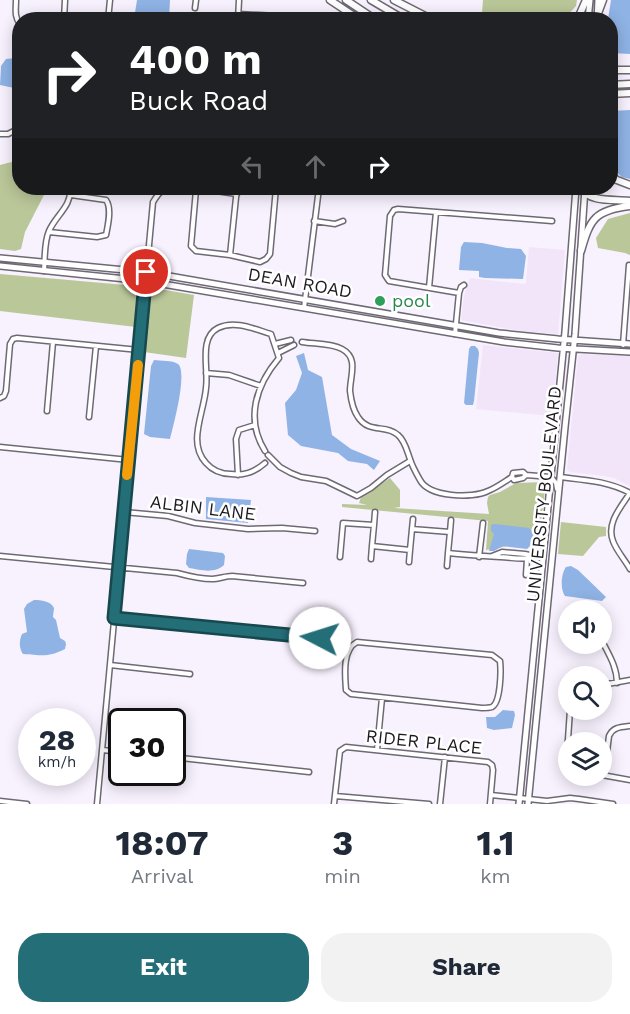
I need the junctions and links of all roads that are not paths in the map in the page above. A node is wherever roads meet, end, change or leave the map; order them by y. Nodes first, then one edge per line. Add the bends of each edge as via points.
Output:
1 (196, 0) edge
2 (330, 0) edge
3 (346, 0) edge
4 (371, 0) edge
5 (394, 0) edge
6 (195, 8) dead end
7 (348, 12) edge
8 (364, 12) edge
9 (391, 12) edge
10 (418, 12) edge
11 (71, 195) joint
12 (157, 195) edge
13 (196, 195) edge
14 (237, 195) edge
15 (275, 195) edge
16 (318, 195) edge
17 (581, 195) edge
18 (582, 195) edge
19 (589, 195) edge
20 (630, 201) edge
21 (630, 206) edge
22 (436, 212) junction
23 (314, 221) junction
24 (343, 221) dead end
25 (552, 221) dead end
26 (49, 232) junction
27 (581, 251) junction
28 (230, 255) junction
29 (0, 258) edge
30 (45, 262) junction
31 (629, 265) edge
32 (0, 266) edge
33 (44, 271) junction
34 (146, 272) junction
35 (146, 281) junction
36 (464, 285) dead end
37 (429, 288) junction
38 (459, 293) junction
39 (305, 300) junction
40 (304, 308) junction
41 (456, 326) junction
42 (455, 334) junction
43 (564, 340) junction
44 (574, 340) junction
45 (53, 342) junction
46 (302, 342) dead end
47 (275, 344) junction
48 (627, 344) edge
49 (96, 346) junction
50 (563, 348) junction
51 (574, 349) junction
52 (139, 350) junction
53 (623, 352) junction
54 (630, 352) edge
55 (278, 353) junction
56 (207, 373) junction
57 (261, 386) junction
58 (0, 398) edge
59 (47, 411) dead end
60 (89, 417) dead end
61 (255, 425) junction
62 (0, 447) edge
63 (129, 460) junction
64 (410, 461) junction
65 (265, 463) dead end
66 (238, 475) junction
67 (551, 477) junction
68 (560, 477) junction
69 (558, 493) junction
70 (630, 493) edge
71 (124, 512) junction
72 (375, 512) dead end
73 (413, 519) dead end
74 (451, 520) dead end
75 (483, 523) dead end
76 (374, 525) junction
77 (412, 529) junction
78 (315, 531) dead end
79 (450, 532) junction
80 (372, 546) junction
81 (410, 550) junction
82 (448, 553) junction
83 (0, 556) edge
84 (340, 557) dead end
85 (479, 557) junction
86 (492, 557) junction
87 (533, 557) junction
88 (543, 558) junction
89 (371, 559) dead end
90 (527, 560) junction
91 (409, 562) dead end
92 (447, 566) dead end
93 (119, 567) junction
94 (630, 569) edge
95 (526, 574) dead end
96 (303, 583) dead end
97 (538, 613) junction
98 (114, 618) junction
99 (320, 638) dead end
100 (609, 654) edge
101 (542, 660) junction
102 (110, 665) junction
103 (190, 674) dead end
104 (630, 680) edge
105 (617, 683) junction
106 (612, 684) edge
107 (382, 698) junction
108 (630, 726) edge
109 (611, 732) edge
110 (102, 750) junction
111 (377, 750) junction
112 (108, 751) edge
113 (444, 757) junction
114 (186, 759) edge
115 (309, 772) dead end
116 (612, 777) edge
117 (630, 780) edge
118 (491, 795) junction
119 (335, 796) junction
120 (0, 801) edge
121 (519, 801) edge
122 (528, 801) edge
123 (27, 804) edge
124 (97, 804) edge
125 (334, 804) edge
126 (429, 804) edge
127 (440, 804) edge
128 (490, 804) edge
129 (613, 804) edge

1 - 6 street
2 - 7 highway
3 - 8 highway
4 - 9 highway
5 - 10 highway
11 - 26 street
11 - 26 street via 106,200 110,208 106,235
12 - 34 street
13 - 28 street via 191,246 196,251
14 - 28 street
15 - 28 street via 270,254 260,262
16 - 23 street
17 - 43 main road, UNIVERSITY BOULEVARD
18 - 27 main road, UNIVERSITY BOULEVARD
19 - 20 highway
21 - 27 highway via 611,208 598,216 588,228
22 - 25 street
22 - 37 street
22 - 37 street via 398,209 390,216 387,279
23 - 24 street
23 - 39 street
26 - 30 street
27 - 44 main road, UNIVERSITY BOULEVARD
29 - 30 main road, DEAN ROAD
30 - 33 street
30 - 34 main road, DEAN ROAD
31 - 48 street
32 - 33 main road, DEAN ROAD
33 - 35 main road, DEAN ROAD
34 - 35 street
34 - 39 main road, DEAN ROAD
35 - 40 main road, DEAN ROAD
35 - 52 street
36 - 38 street
37 - 38 street
38 - 41 street
39 - 40 street
39 - 41 main road, DEAN ROAD
40 - 42 main road, DEAN ROAD
41 - 42 street
41 - 43 main road, DEAN ROAD
42 - 50 main road, DEAN ROAD
43 - 44 main road, DEAN ROAD
43 - 50 main road, UNIVERSITY BOULEVARD
44 - 48 main road, DEAN ROAD
44 - 51 main road, UNIVERSITY BOULEVARD
45 - 49 street
45 - 58 street via 13,339 6,391
45 - 59 street
46 - 64 street via 347,352 353,361 350,391 357,416 372,428 396,432
47 - 55 street
47 - 55 street via 292,342
47 - 56 street via 271,334 239,324 218,328 206,340
48 - 53 street
49 - 52 street
49 - 60 street
50 - 51 main road, DEAN ROAD
50 - 67 main road, UNIVERSITY BOULEVARD
51 - 53 main road, DEAN ROAD
51 - 68 main road, UNIVERSITY BOULEVARD
52 - 63 street
53 - 54 main road, DEAN ROAD
55 - 57 street via 279,358
56 - 57 street via 230,375
56 - 66 street via 196,436 198,450 211,468
57 - 61 street via 255,402
61 - 64 street via 261,444 280,467 301,477 326,481 357,496
61 - 66 street via 239,430
62 - 63 street
63 - 71 street
64 - 67 street via 427,488 462,496 487,492 512,477
65 - 66 street via 256,471
67 - 69 street
67 - 88 main road, UNIVERSITY BOULEVARD
68 - 69 main road, UNIVERSITY BOULEVARD
68 - 70 street via 606,483
69 - 101 main road, UNIVERSITY BOULEVARD
70 - 94 street via 611,530 612,540
71 - 78 street, ALBIN LANE via 248,529
71 - 93 street
72 - 76 street
73 - 77 street
74 - 79 street
75 - 85 street
76 - 80 street
76 - 84 street via 343,523
77 - 79 street
77 - 81 street
79 - 82 street
80 - 81 street
80 - 89 street
81 - 91 street
82 - 85 street
82 - 92 street
83 - 93 street
85 - 86 street
86 - 87 street via 502,552
86 - 90 street
87 - 88 street
87 - 90 street
88 - 97 main road, UNIVERSITY BOULEVARD
90 - 95 street
93 - 96 street via 213,579 232,576
93 - 98 street
97 - 101 main road via 543,618
97 - 121 main road, UNIVERSITY BOULEVARD
98 - 99 street
98 - 102 street
100 - 105 street
101 - 122 main road, UNIVERSITY BOULEVARD
102 - 103 street
102 - 110 street
104 - 105 street
105 - 106 street
107 - 107 street via 489,708 498,700 500,660 492,655 357,642 351,645 347,651 346,690
107 - 111 street
108 - 109 street
110 - 112 street
110 - 124 street
111 - 113 street, RIDER PLACE
111 - 119 street, RIDER PLACE via 346,747 340,751
113 - 118 street, RIDER PLACE via 492,765
113 - 127 street
114 - 115 street
116 - 117 street
118 - 121 street
118 - 128 street
119 - 125 street, RIDER PLACE
119 - 126 street
120 - 123 street
121 - 122 street
122 - 129 street via 579,798

